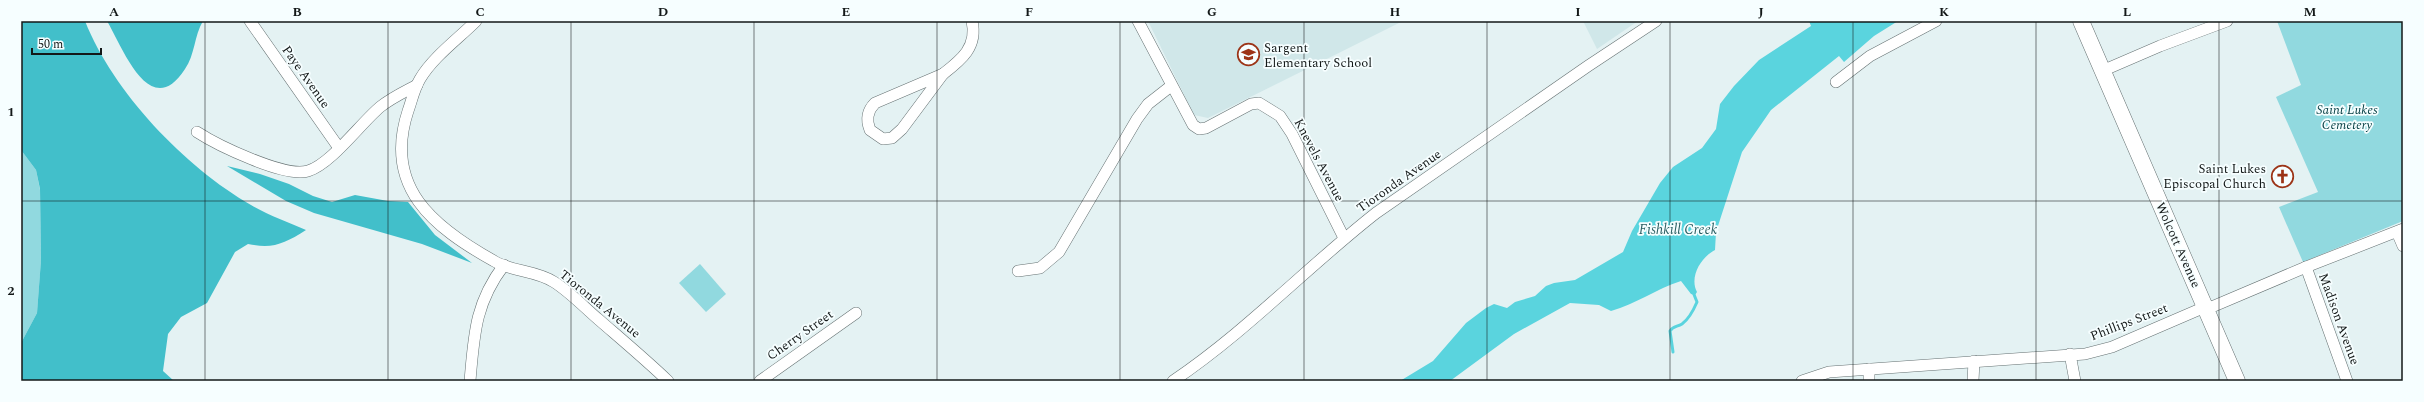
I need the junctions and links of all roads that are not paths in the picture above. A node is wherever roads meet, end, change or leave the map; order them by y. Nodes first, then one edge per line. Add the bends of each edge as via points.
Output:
1 (250, 21) edge
2 (476, 21) edge
3 (972, 21) edge
4 (1138, 21) edge
5 (1656, 21) edge
6 (1936, 21) edge
7 (2081, 21) edge
8 (2227, 21) edge
9 (2102, 71) junction
10 (943, 74) junction
11 (1836, 82) dead end
12 (417, 85) junction
13 (1171, 86) junction
14 (197, 132) dead end
15 (339, 148) junction
16 (2400, 231) edge
17 (1344, 238) junction
18 (2403, 246) edge
19 (504, 265) junction
20 (2306, 267) junction
21 (1018, 271) dead end
22 (2205, 307) junction
23 (856, 313) dead end
24 (2070, 354) junction
25 (1974, 361) junction
26 (1869, 369) junction
27 (470, 381) edge
28 (668, 381) edge
29 (760, 381) edge
30 (1173, 381) edge
31 (1802, 381) edge
32 (1869, 381) edge
33 (1973, 381) edge
34 (2075, 381) edge
35 (2237, 381) edge
36 (2347, 381) edge

1 - 15 street, Paye Avenue
2 - 12 street via 436,60
3 - 10 street via 973,38 967,53
4 - 13 street, Knevels Avenue
5 - 17 street, Tioronda Avenue via 1376,213
6 - 11 street via 1870,56
7 - 9 main road, Wolcott Avenue
8 - 9 street
9 - 22 main road, Wolcott Avenue
10 - 10 street via 875,103 870,107 867,117 870,130 883,139 892,138 902,129
12 - 15 street via 380,107
12 - 19 street, Tioronda Avenue via 403,126 400,157 415,196 440,226 455,238
13 - 17 street, Knevels Avenue via 1188,119 1199,129 1206,128 1251,104 1259,103 1280,116 1292,134
13 - 21 street via 1148,104 1137,119 1060,252 1040,268
14 - 15 street via 242,155 269,165 302,172 319,165
16 - 18 street
16 - 20 street, Phillips Street
17 - 30 street, Tioronda Avenue via 1212,355
19 - 27 street via 490,284 478,317 473,338
19 - 28 street, Tioronda Avenue via 526,270 553,282
20 - 22 street, Phillips Street via 2214,306
20 - 36 street, Madison Avenue
22 - 24 street, Phillips Street via 2112,347 2085,354
22 - 35 main road, Wolcott Avenue
23 - 29 street, Cherry Street
24 - 25 street, Phillips Street
24 - 34 street
25 - 26 street, Phillips Street
25 - 33 street
26 - 31 street, Phillips Street via 1828,372
26 - 32 street

